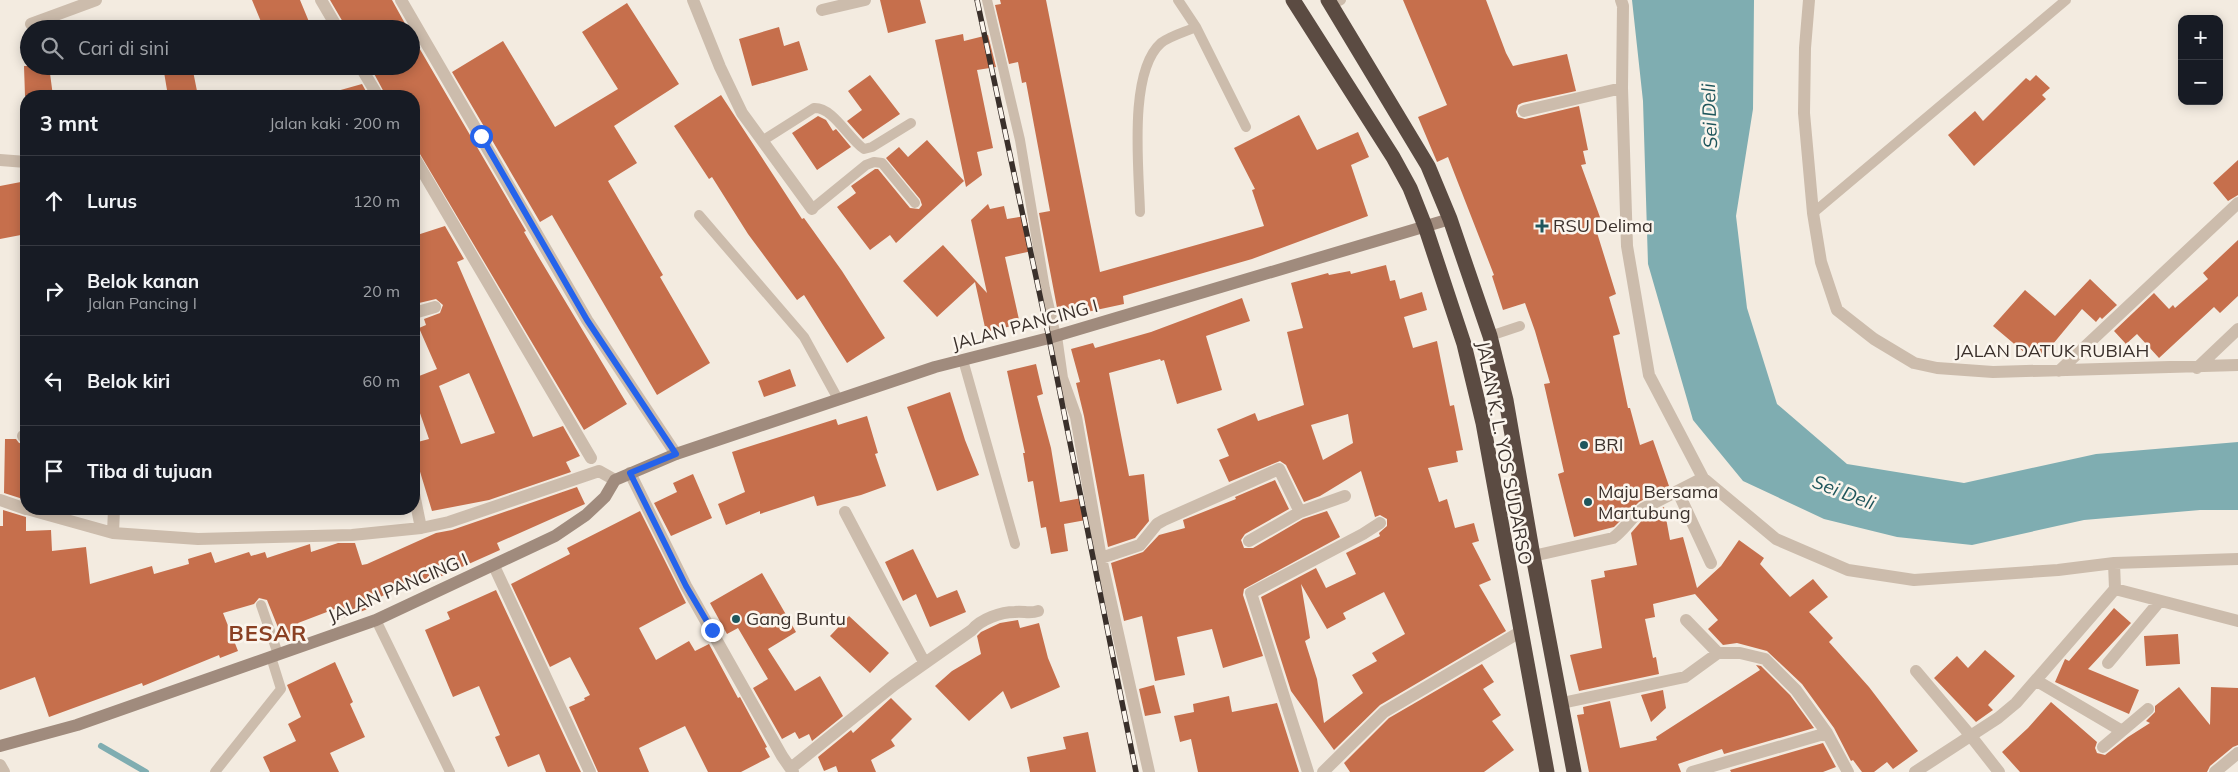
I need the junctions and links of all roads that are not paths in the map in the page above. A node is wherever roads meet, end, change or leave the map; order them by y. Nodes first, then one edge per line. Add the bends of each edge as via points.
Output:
1 (96, 0) edge
2 (321, 0) edge
3 (401, 0) edge
4 (693, 0) edge
5 (865, 0) edge
6 (987, 0) edge
7 (1178, 0) edge
8 (1293, 0) edge
9 (1622, 0) edge
10 (1810, 0) edge
11 (2066, 0) edge
12 (1333, 2) edge
13 (822, 10) dead end
14 (42, 20) edge
15 (333, 20) edge
16 (413, 20) edge
17 (1196, 27) junction
18 (420, 33) edge
19 (365, 75) edge
20 (1622, 88) junction
21 (374, 90) edge
22 (1524, 111) dead end
23 (912, 123) dead end
24 (1246, 127) dead end
25 (762, 140) junction
26 (0, 160) edge
27 (20, 162) edge
28 (420, 166) edge
29 (915, 203) dead end
30 (2238, 203) edge
31 (812, 209) joint
32 (1140, 212) dead end
33 (1813, 213) junction
34 (699, 215) dead end
35 (1450, 219) junction
36 (1425, 226) junction
37 (435, 307) dead end
38 (420, 311) edge
39 (1520, 326) dead end
40 (2238, 329) edge
41 (1056, 336) junction
42 (1490, 336) junction
43 (963, 360) junction
44 (2238, 365) edge
45 (2198, 368) junction
46 (2059, 371) junction
47 (838, 399) junction
48 (676, 454) junction
49 (591, 458) dead end
50 (630, 473) junction
51 (1703, 478) junction
52 (615, 480) junction
53 (1678, 492) junction
54 (1345, 496) dead end
55 (3, 501) edge
56 (20, 507) edge
57 (845, 512) dead end
58 (1300, 512) junction
59 (48, 515) edge
60 (114, 515) edge
61 (418, 515) edge
62 (1380, 523) dead end
63 (421, 528) junction
64 (113, 533) junction
65 (1529, 535) junction
66 (1250, 541) dead end
67 (1503, 542) junction
68 (1015, 544) dead end
69 (1533, 556) junction
70 (1101, 558) junction
71 (2238, 559) edge
72 (1712, 563) dead end
73 (2114, 563) junction
74 (494, 566) junction
75 (2115, 589) junction
76 (2158, 602) junction
77 (261, 605) dead end
78 (1038, 611) dead end
79 (376, 620) junction
80 (1686, 620) dead end
81 (2238, 620) edge
82 (1520, 632) junction
83 (1718, 653) junction
84 (275, 656) junction
85 (924, 662) junction
86 (2108, 663) dead end
87 (1916, 671) dead end
88 (2037, 681) junction
89 (1562, 703) junction
90 (2148, 709) dead end
91 (2122, 731) junction
92 (1827, 734) junction
93 (1970, 735) junction
94 (0, 746) edge
95 (2103, 747) dead end
96 (2238, 753) edge
97 (0, 765) edge
98 (792, 770) edge
99 (4, 772) edge
100 (215, 772) edge
101 (450, 772) edge
102 (590, 772) edge
103 (1149, 772) edge
104 (1308, 772) edge
105 (1323, 772) edge
106 (1547, 772) edge
107 (1574, 772) edge
108 (1692, 772) edge
109 (1848, 772) edge
110 (1915, 772) edge
111 (1999, 772) edge
112 (2215, 772) edge

1 - 14 street
2 - 15 street
3 - 16 street
4 - 25 street via 742,113
5 - 13 street
6 - 41 lane via 1020,140
7 - 17 lane
8 - 36 highway, JALAN K. L. YOS SUDARSO via 1393,157
9 - 20 street
10 - 33 street, JALAN DATUK RUBIAH via 1804,48 1804,113
11 - 33 lane
12 - 35 highway, JALAN K. L. YOS SUDARSO via 1428,166
17 - 24 lane
17 - 32 lane via 1162,42 1149,57 1140,86
18 - 48 street via 587,320
19 - 21 street
20 - 22 street
20 - 51 street via 1627,246 1649,376
23 - 25 lane via 864,149 821,107 814,108
25 - 31 street
26 - 27 street
28 - 49 street
29 - 31 lane via 882,163 874,162
30 - 46 street
33 - 46 street, JALAN DATUK RUBIAH via 1821,262 1837,310 1874,340 1914,362 1937,368 1993,372
34 - 47 lane via 804,336
35 - 36 main road, JALAN PANCING I
35 - 42 highway, JALAN K. L. YOS SUDARSO
36 - 41 main road, JALAN PANCING I
36 - 67 highway, JALAN K. L. YOS SUDARSO via 1464,344
37 - 38 street
39 - 42 lane
40 - 45 street
41 - 43 main road, JALAN PANCING I
41 - 70 street via 1066,395 1076,417
42 - 65 highway, JALAN K. L. YOS SUDARSO via 1506,400
43 - 47 main road, JALAN PANCING I
43 - 68 lane
44 - 45 street, JALAN DATUK RUBIAH
45 - 46 street, JALAN DATUK RUBIAH
47 - 48 main road, JALAN PANCING I
48 - 50 main road, JALAN PANCING I
50 - 52 main road, JALAN PANCING I
50 - 98 street via 686,586
51 - 53 street
51 - 73 street via 1776,539 1848,570 1914,580
52 - 63 street via 599,472 449,522
52 - 74 main road, JALAN PANCING I via 605,497 586,515 555,536
53 - 69 street via 1635,514 1613,538
53 - 72 street
54 - 58 street
55 - 56 street
57 - 85 street
58 - 66 street
58 - 70 street via 1280,470 1164,520 1140,544
59 - 64 street
60 - 64 street
61 - 63 street
62 - 104 street via 1250,593
63 - 64 street via 352,535 198,539
65 - 67 highway
65 - 69 highway, JALAN K. L. YOS SUDARSO
67 - 82 highway, JALAN K. L. YOS SUDARSO
69 - 89 highway, JALAN K. L. YOS SUDARSO
70 - 103 street
71 - 73 street
73 - 75 street
74 - 79 main road, JALAN PANCING I
74 - 102 street
75 - 76 street
75 - 88 street
76 - 81 street
76 - 86 street
77 - 84 lane
78 - 85 street via 1000,614 978,623 950,647
79 - 84 main road, JALAN PANCING I
79 - 101 lane
80 - 83 street
82 - 105 street via 1384,712
82 - 106 highway, JALAN K. L. YOS SUDARSO
83 - 89 street via 1685,677
83 - 92 street via 1740,653 1765,659 1796,690
84 - 94 main road, JALAN PANCING I via 77,725
84 - 100 lane via 281,689
85 - 98 street
87 - 93 street
88 - 91 street
88 - 93 street via 1998,718
89 - 107 highway, JALAN K. L. YOS SUDARSO
90 - 91 street
91 - 95 street
92 - 108 street
92 - 109 street
93 - 110 street
93 - 111 street
96 - 112 street
97 - 99 street

